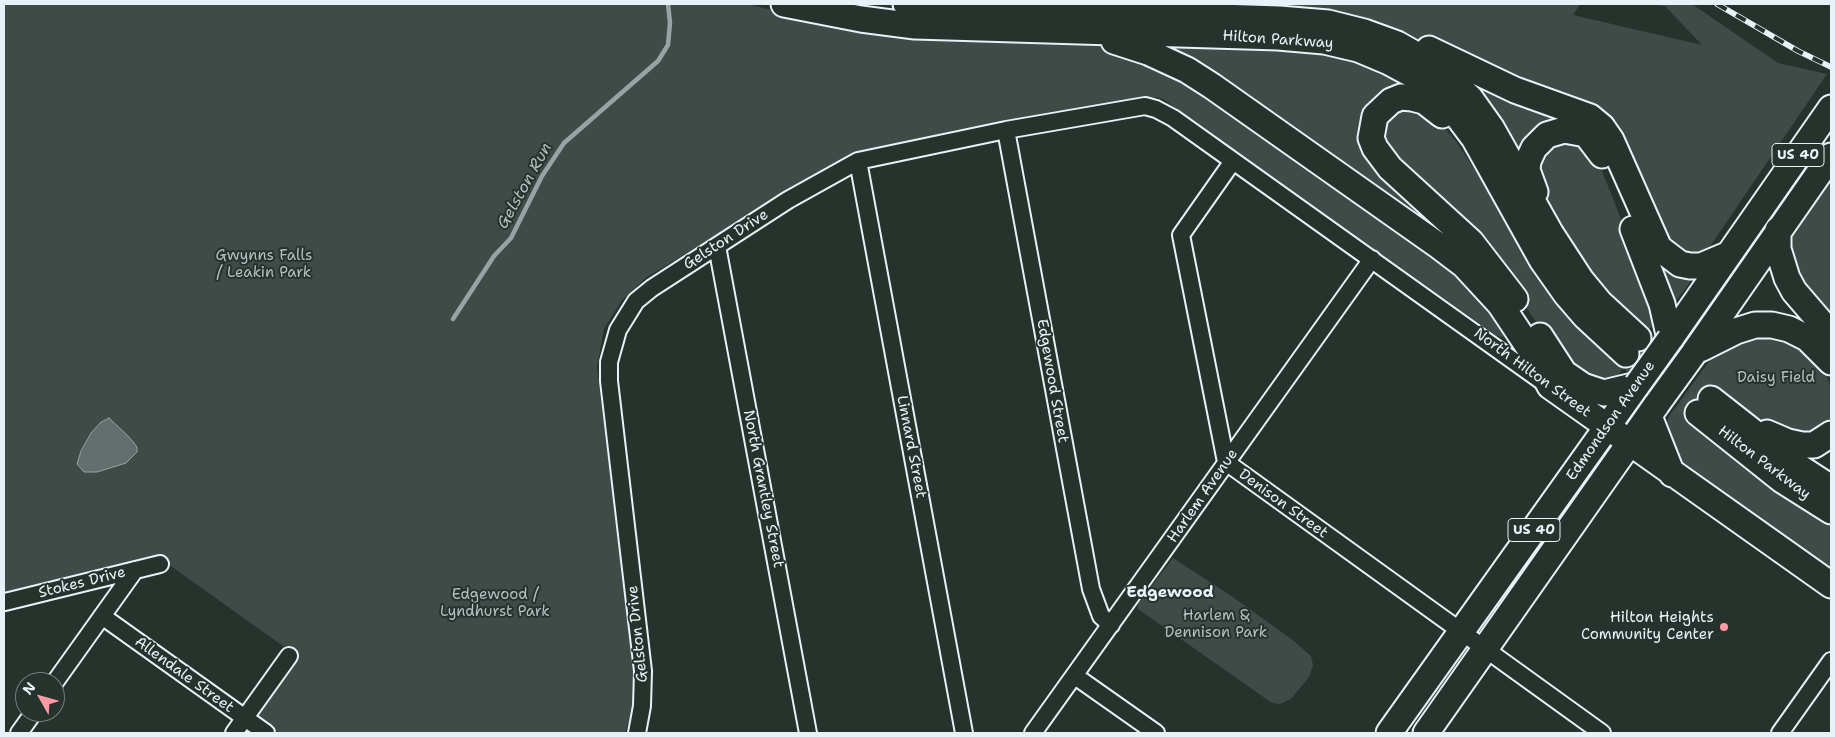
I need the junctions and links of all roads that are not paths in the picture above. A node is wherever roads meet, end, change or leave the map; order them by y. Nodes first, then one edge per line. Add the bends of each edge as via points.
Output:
1 (784, 4) edge
2 (906, 4) edge
3 (1083, 32) junction
4 (1364, 32) junction
5 (1831, 108) edge
6 (1006, 130) junction
7 (1831, 156) edge
8 (858, 161) junction
9 (1233, 161) junction
10 (1494, 173) junction
11 (1783, 224) junction
12 (1551, 234) junction
13 (717, 246) junction
14 (1727, 255) junction
15 (1372, 259) junction
16 (1831, 334) edge
17 (1670, 339) junction
18 (1694, 353) junction
19 (1831, 362) edge
20 (1637, 385) junction
21 (1550, 386) junction
22 (1653, 410) junction
23 (1743, 423) junction
24 (1607, 428) junction
25 (1831, 434) edge
26 (1629, 443) junction
27 (1226, 462) junction
28 (1672, 474) junction
29 (1831, 488) edge
30 (1831, 510) edge
31 (160, 564) dead end
32 (135, 570) junction
33 (1831, 585) edge
34 (5, 602) dead end
35 (102, 616) junction
36 (1111, 626) junction
37 (1460, 632) junction
38 (1486, 650) junction
39 (289, 656) dead end
40 (1831, 661) edge
41 (62, 672) edge
42 (1075, 676) junction
43 (245, 718) junction
44 (26, 722) edge
45 (18, 733) edge
46 (234, 733) edge
47 (266, 733) edge
48 (636, 733) edge
49 (808, 733) edge
50 (964, 733) edge
51 (1033, 733) edge
52 (1156, 733) edge
53 (1389, 733) edge
54 (1426, 733) edge
55 (1602, 733) edge
56 (1780, 733) edge

1 - 3 main road, Hilton Parkway via 915,26
2 - 4 main road, Hilton Parkway via 1279,20 1328,23
3 - 10 main road, Hilton Parkway via 1278,37 1324,41 1358,49 1415,76 1437,93 1474,138
3 - 21 main road via 1148,52 1187,70 1439,246 1464,265 1500,304
4 - 12 main road, Hilton Parkway via 1397,44 1426,61 1470,98 1492,129
4 - 14 main road via 1414,43 1515,90 1590,117 1611,140 1659,248 1680,264 1690,266 1701,266
5 - 14 main road, Edmondson Avenue / US 40
6 - 8 street, Gelston Drive
6 - 9 street, Gelston Drive via 1146,106 1166,114
6 - 36 street, Edgewood Street via 1091,589 1101,616
7 - 11 main road, Edmondson Avenue / US 40
8 - 13 street, Gelston Drive via 788,200
8 - 50 street, Linnard Street
9 - 15 street, North Hilton Street
9 - 27 street, Denison Street via 1181,235
10 - 12 main road, Hilton Parkway via 1542,260 1566,294 1585,316 1632,346 1581,280
10 - 20 main road via 1448,120 1424,101 1401,97 1386,104 1375,116 1371,138 1380,158 1482,256 1511,293 1564,373 1582,386 1604,393
11 - 16 main road via 1778,249 1787,278
11 - 18 main road, Edmondson Avenue / US 40
12 - 17 main road via 1527,170 1528,162 1534,148 1547,135 1574,130 1586,134 1602,155 1657,287
13 - 48 street, Gelston Drive via 636,301 618,330 609,362 644,671
13 - 49 street, North Grantley Street
14 - 17 main road, Edmondson Avenue / US 40
15 - 21 street, North Hilton Street
15 - 27 street, Harlem Avenue
17 - 20 main road, Edmondson Avenue / US 40, bridge
18 - 19 main road via 1736,331 1754,325 1772,325 1807,338
18 - 22 main road, Edmondson Avenue / US 40, bridge
20 - 24 main road, Edmondson Avenue / US 40
21 - 24 main road, North Hilton Street
22 - 26 main road, Edmondson Avenue / US 40
22 - 28 main road
23 - 25 main road via 1802,445 1814,445
23 - 29 main road, Hilton Parkway via 1794,464
23 - 30 main road, Hilton Parkway via 1704,406 1782,480
24 - 26 main road, North Hilton Street
24 - 37 main road, Edmondson Avenue / US 40
26 - 28 main road, North Hilton Street
26 - 38 main road, Edmondson Avenue / US 40
27 - 36 street, Harlem Avenue
27 - 37 street, Denison Street
28 - 33 main road, North Hilton Street
31 - 32 street, Stokes Drive
32 - 34 street, Stokes Drive
32 - 35 street
35 - 41 street
35 - 43 street, Allendale Street
36 - 42 street, Harlem Avenue
37 - 38 street, Denison Street
37 - 53 main road, Edmondson Avenue / US 40
38 - 54 main road, Edmondson Avenue / US 40
38 - 55 street, Denison Street
39 - 43 street
40 - 56 street
42 - 51 street, Harlem Avenue
42 - 52 street
43 - 46 street
43 - 47 street, Allendale Street
44 - 45 street

